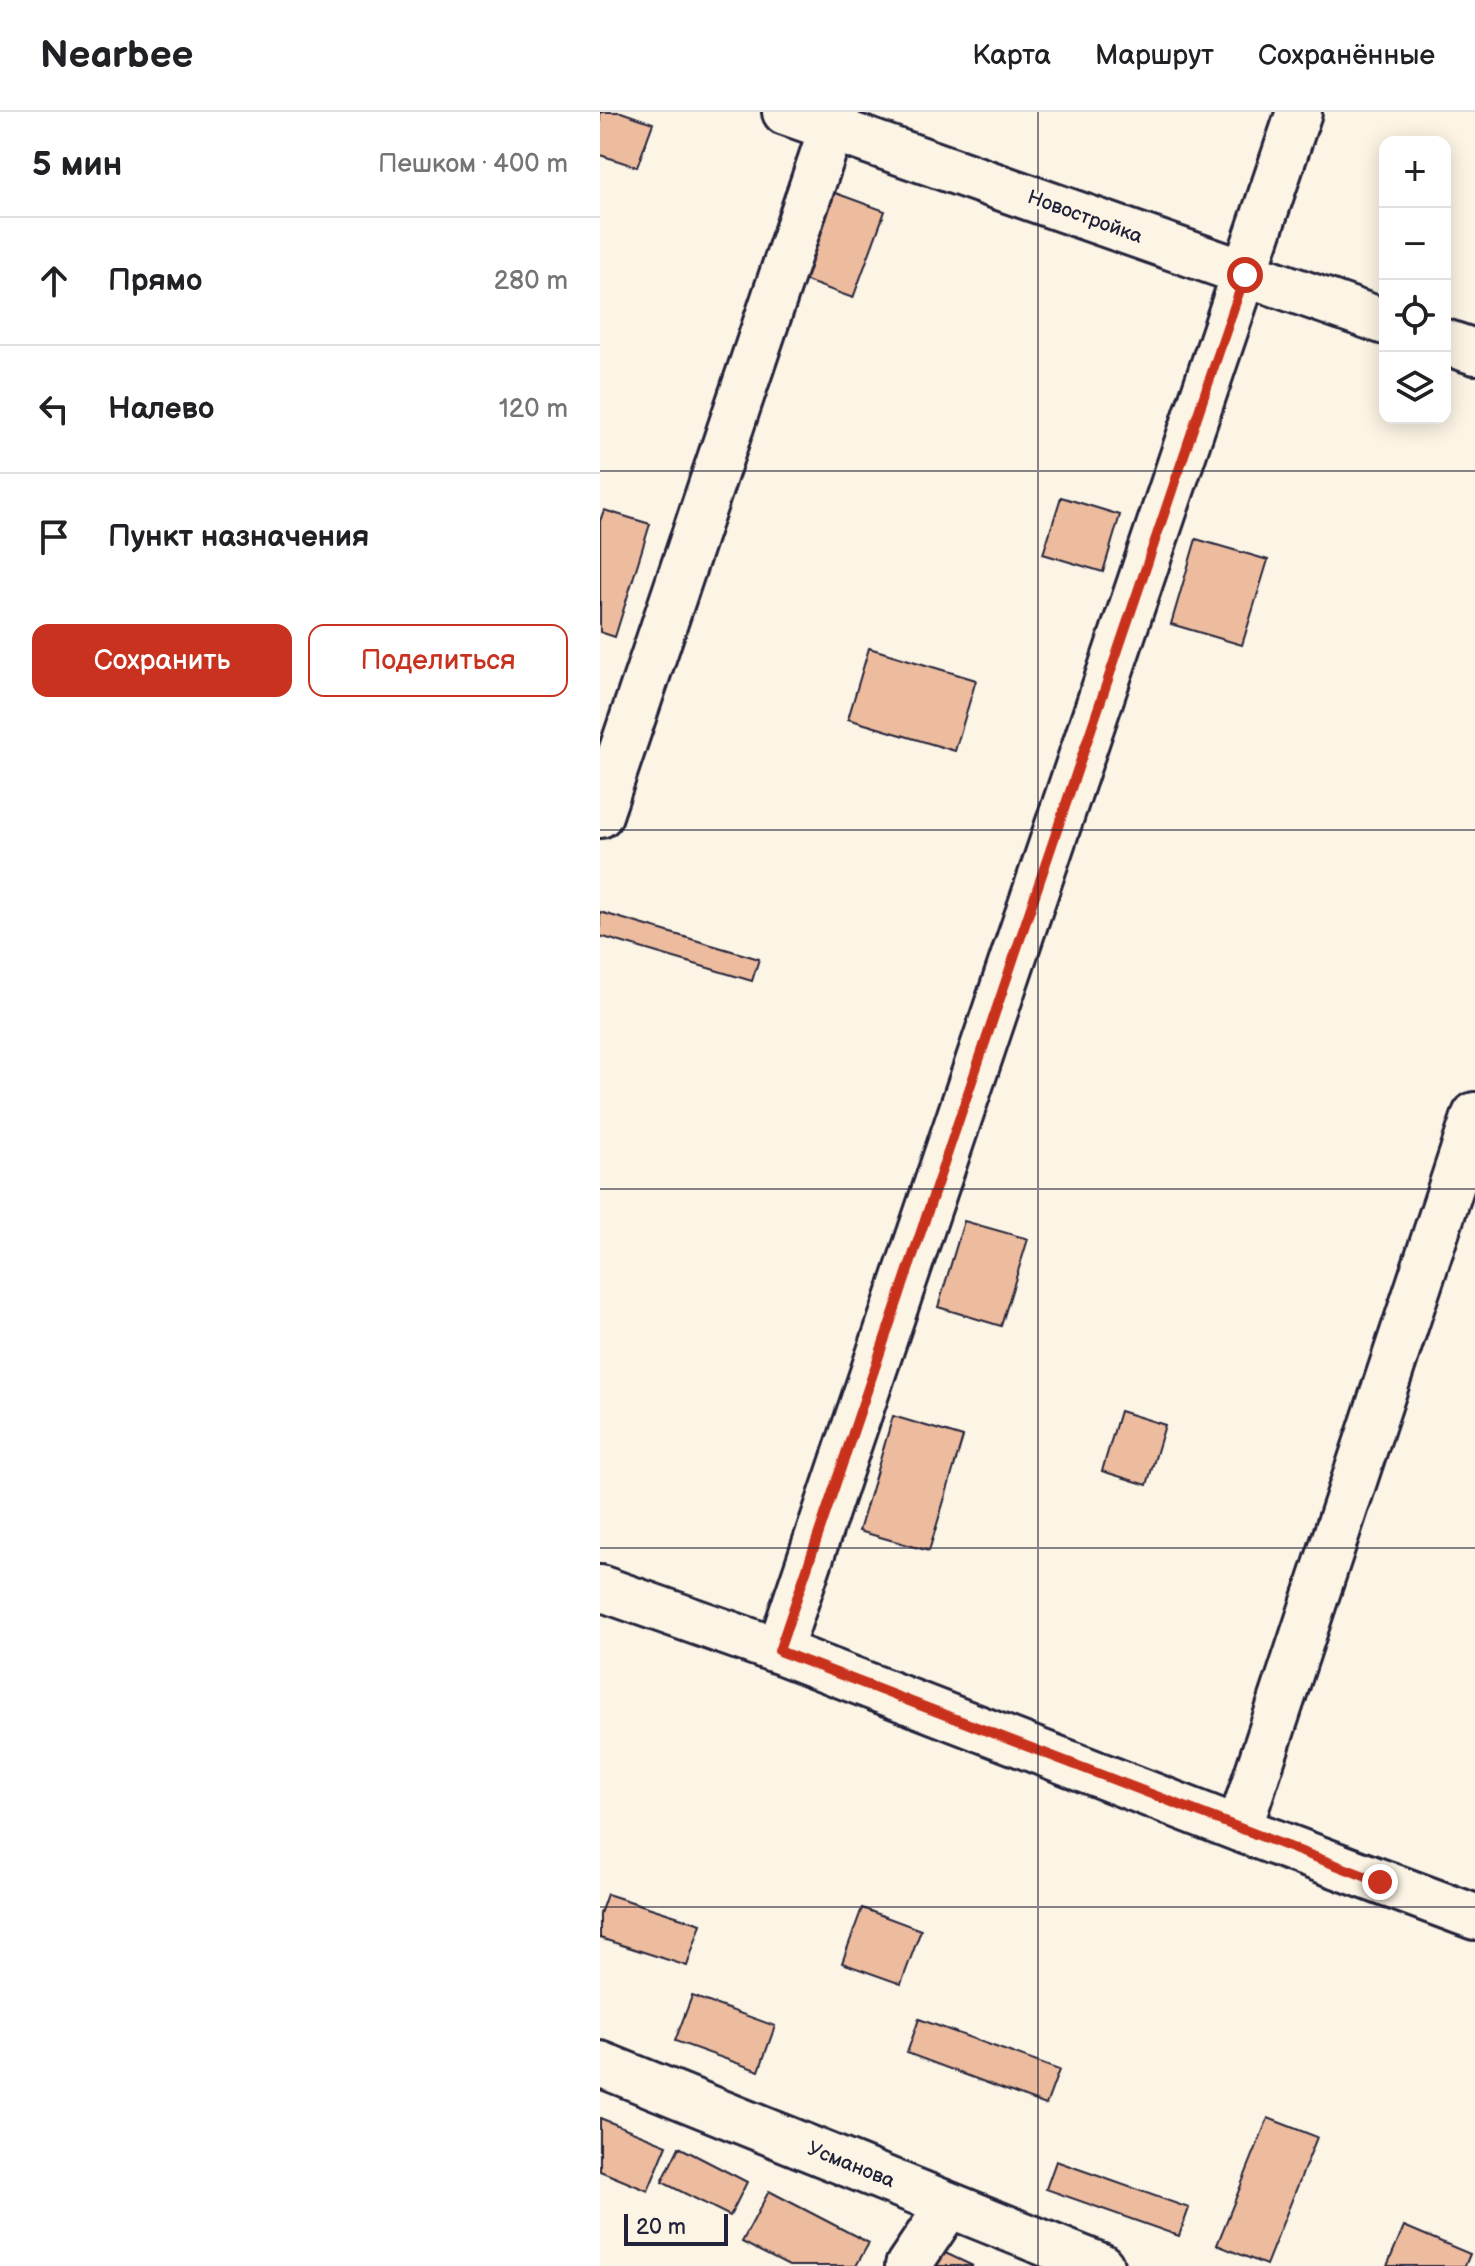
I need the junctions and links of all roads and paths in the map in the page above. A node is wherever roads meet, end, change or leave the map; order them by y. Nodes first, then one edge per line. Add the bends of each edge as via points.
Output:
1 (785, 112) edge
2 (1299, 112) edge
3 (834, 120) edge
4 (1245, 275) junction
5 (1379, 320) edge
6 (1451, 344) edge
7 (1475, 352) edge
8 (600, 815) edge
9 (1475, 1115) edge
10 (600, 1588) edge
11 (779, 1651) junction
12 (1239, 1829) junction
13 (1475, 1917) edge
14 (600, 2064) edge
15 (949, 2205) junction
16 (908, 2266) edge
17 (1101, 2266) edge

1 - 3 street, Новостройка
2 - 4 street
3 - 4 street, Новостройка
3 - 8 street
4 - 5 street, Новостройка
4 - 11 street
6 - 7 street
9 - 12 street
10 - 11 street
11 - 12 street
12 - 13 street
14 - 15 street, Усманова
15 - 16 street
15 - 17 street, Усманова

